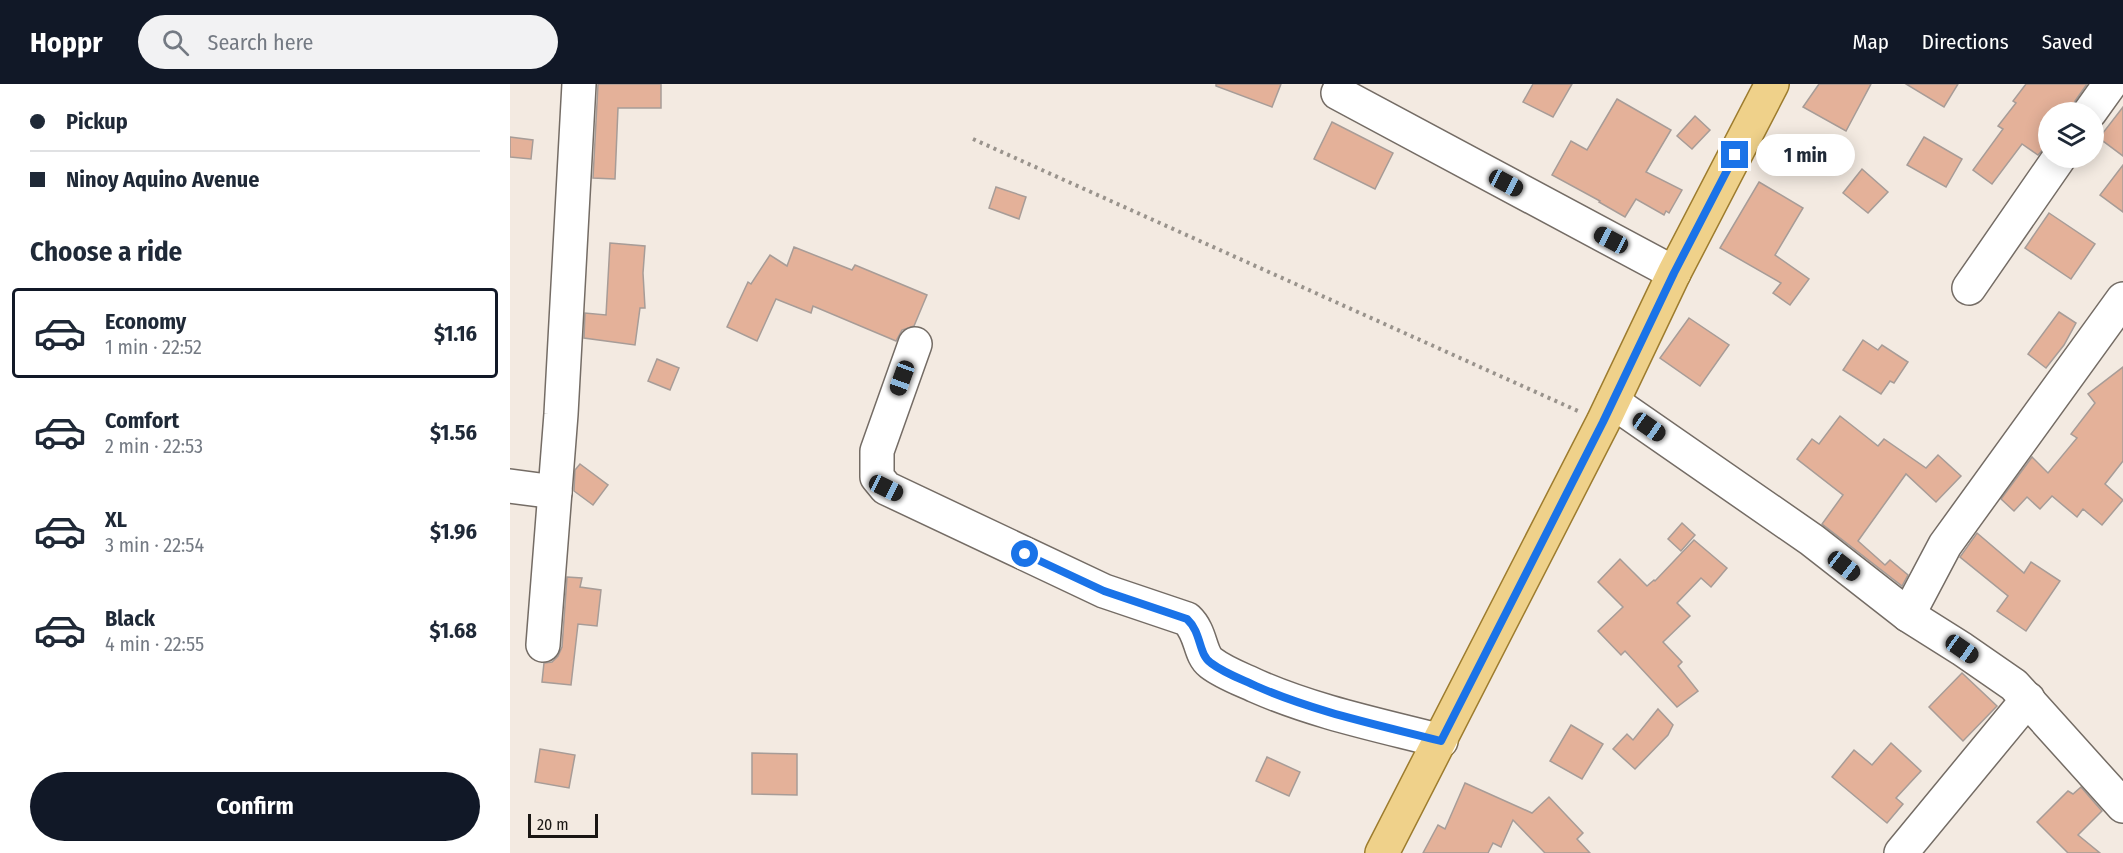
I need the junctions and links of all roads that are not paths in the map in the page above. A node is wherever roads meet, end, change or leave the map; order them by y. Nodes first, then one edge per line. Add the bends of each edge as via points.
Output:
1 (579, 84) edge
2 (1772, 84) edge
3 (2110, 84) edge
4 (1338, 93) dead end
5 (2097, 102) edge
6 (2052, 168) edge
7 (1674, 273) junction
8 (1969, 288) dead end
9 (2123, 299) edge
10 (915, 344) dead end
11 (1608, 412) junction
12 (510, 486) edge
13 (555, 492) junction
14 (1908, 615) junction
15 (543, 645) dead end
16 (2028, 699) junction
17 (1441, 741) junction
18 (2123, 806) edge
19 (1382, 853) edge
20 (1901, 853) edge

1 - 13 street
2 - 7 main road
3 - 5 street
4 - 7 street
6 - 8 street
7 - 11 main road
9 - 14 street via 1945,545
10 - 17 street via 877,451 877,477 886,488 1104,591 1187,619 1195,626 1209,662 1238,678 1315,708
11 - 14 street via 1812,540
11 - 17 main road
12 - 13 street
13 - 15 street
14 - 16 street via 2014,685
16 - 18 street
16 - 20 street
17 - 19 main road

